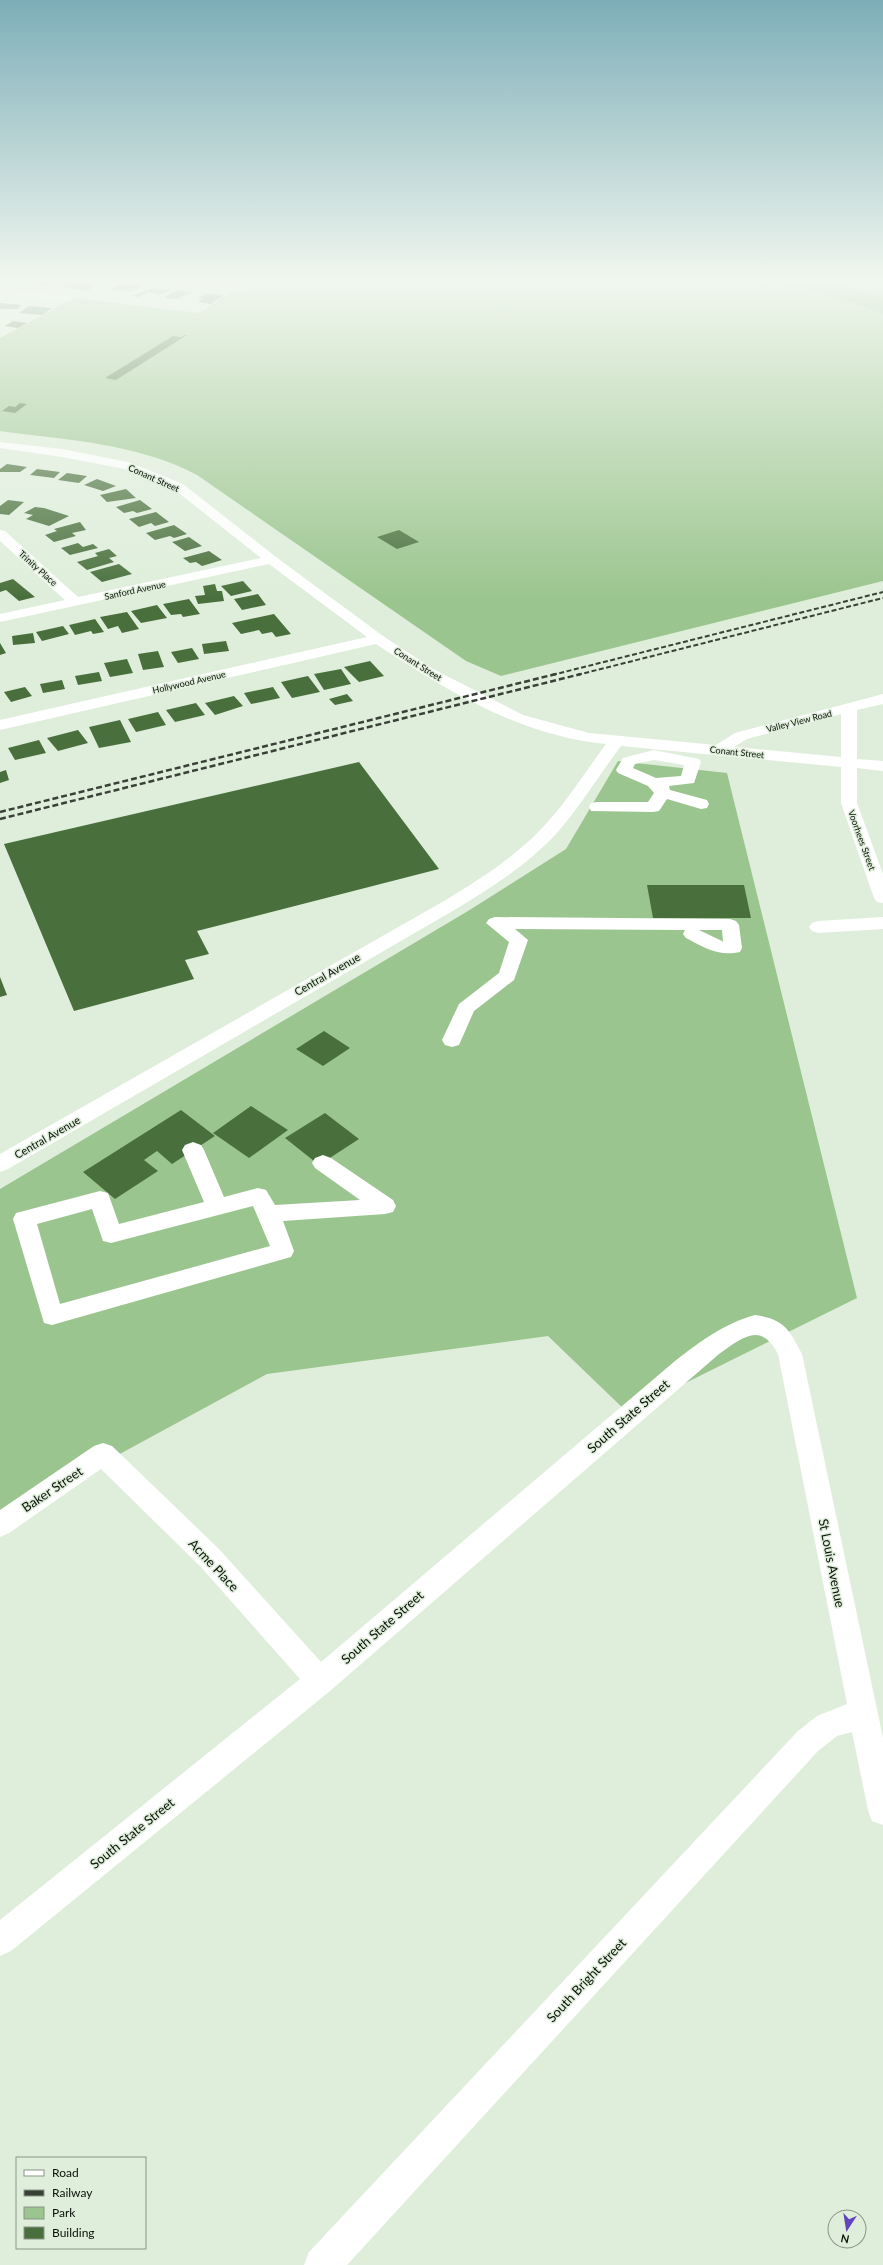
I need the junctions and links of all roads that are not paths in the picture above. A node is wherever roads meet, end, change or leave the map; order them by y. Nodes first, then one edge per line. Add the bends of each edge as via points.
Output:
1 (0, 445) edge
2 (0, 534) edge
3 (270, 560) junction
4 (75, 602) junction
5 (0, 618) edge
6 (378, 639) junction
7 (883, 699) edge
8 (849, 708) junction
9 (0, 724) edge
10 (617, 740) junction
11 (719, 750) junction
12 (849, 763) junction
13 (883, 766) edge
14 (701, 804) dead end
15 (597, 807) dead end
16 (883, 898) edge
17 (883, 923) edge
18 (818, 927) dead end
19 (692, 934) dead end
20 (452, 1040) dead end
21 (193, 1150) dead end
22 (323, 1163) dead end
23 (0, 1164) edge
24 (217, 1207) junction
25 (270, 1214) junction
26 (766, 1325) joint
27 (103, 1454) joint
28 (0, 1525) edge
29 (320, 1680) junction
30 (863, 1716) junction
31 (883, 1810) edge
32 (0, 1940) edge
33 (322, 2265) edge

1 - 3 street, Conant Street via 62,453 128,466 179,487
2 - 4 street, Trinity Place
3 - 4 street, Sanford Avenue
3 - 6 street, Conant Street
4 - 5 street, Sanford Avenue
6 - 9 street, Hollywood Avenue
6 - 10 street, Conant Street via 428,672 493,707 562,732
7 - 8 street, Valley View Road
8 - 11 street, Valley View Road via 741,736
8 - 12 street, Voorhees Street
10 - 11 street, Conant Street
10 - 23 street, Central Avenue via 564,813 538,842 483,885
11 - 12 street, Conant Street
12 - 13 street, Conant Street
12 - 16 street, Voorhees Street via 849,803
14 - 15 street via 663,793 653,807
17 - 18 street
19 - 20 street via 718,947 733,948 730,925 495,923 519,940 508,976 466,1008
21 - 24 street
22 - 25 street via 385,1206
24 - 25 street via 258,1196
24 - 25 street via 111,1235 100,1199 24,1219 52,1316 283,1251
26 - 29 street, South State Street via 736,1329 684,1368
26 - 30 street, St Louis Avenue via 781,1335 790,1354
27 - 28 street, Baker Street
27 - 29 street, Acme Place via 210,1558
29 - 32 street, South State Street
30 - 31 street, St Louis Avenue
30 - 33 street, South Bright Street via 833,1722 808,1741

